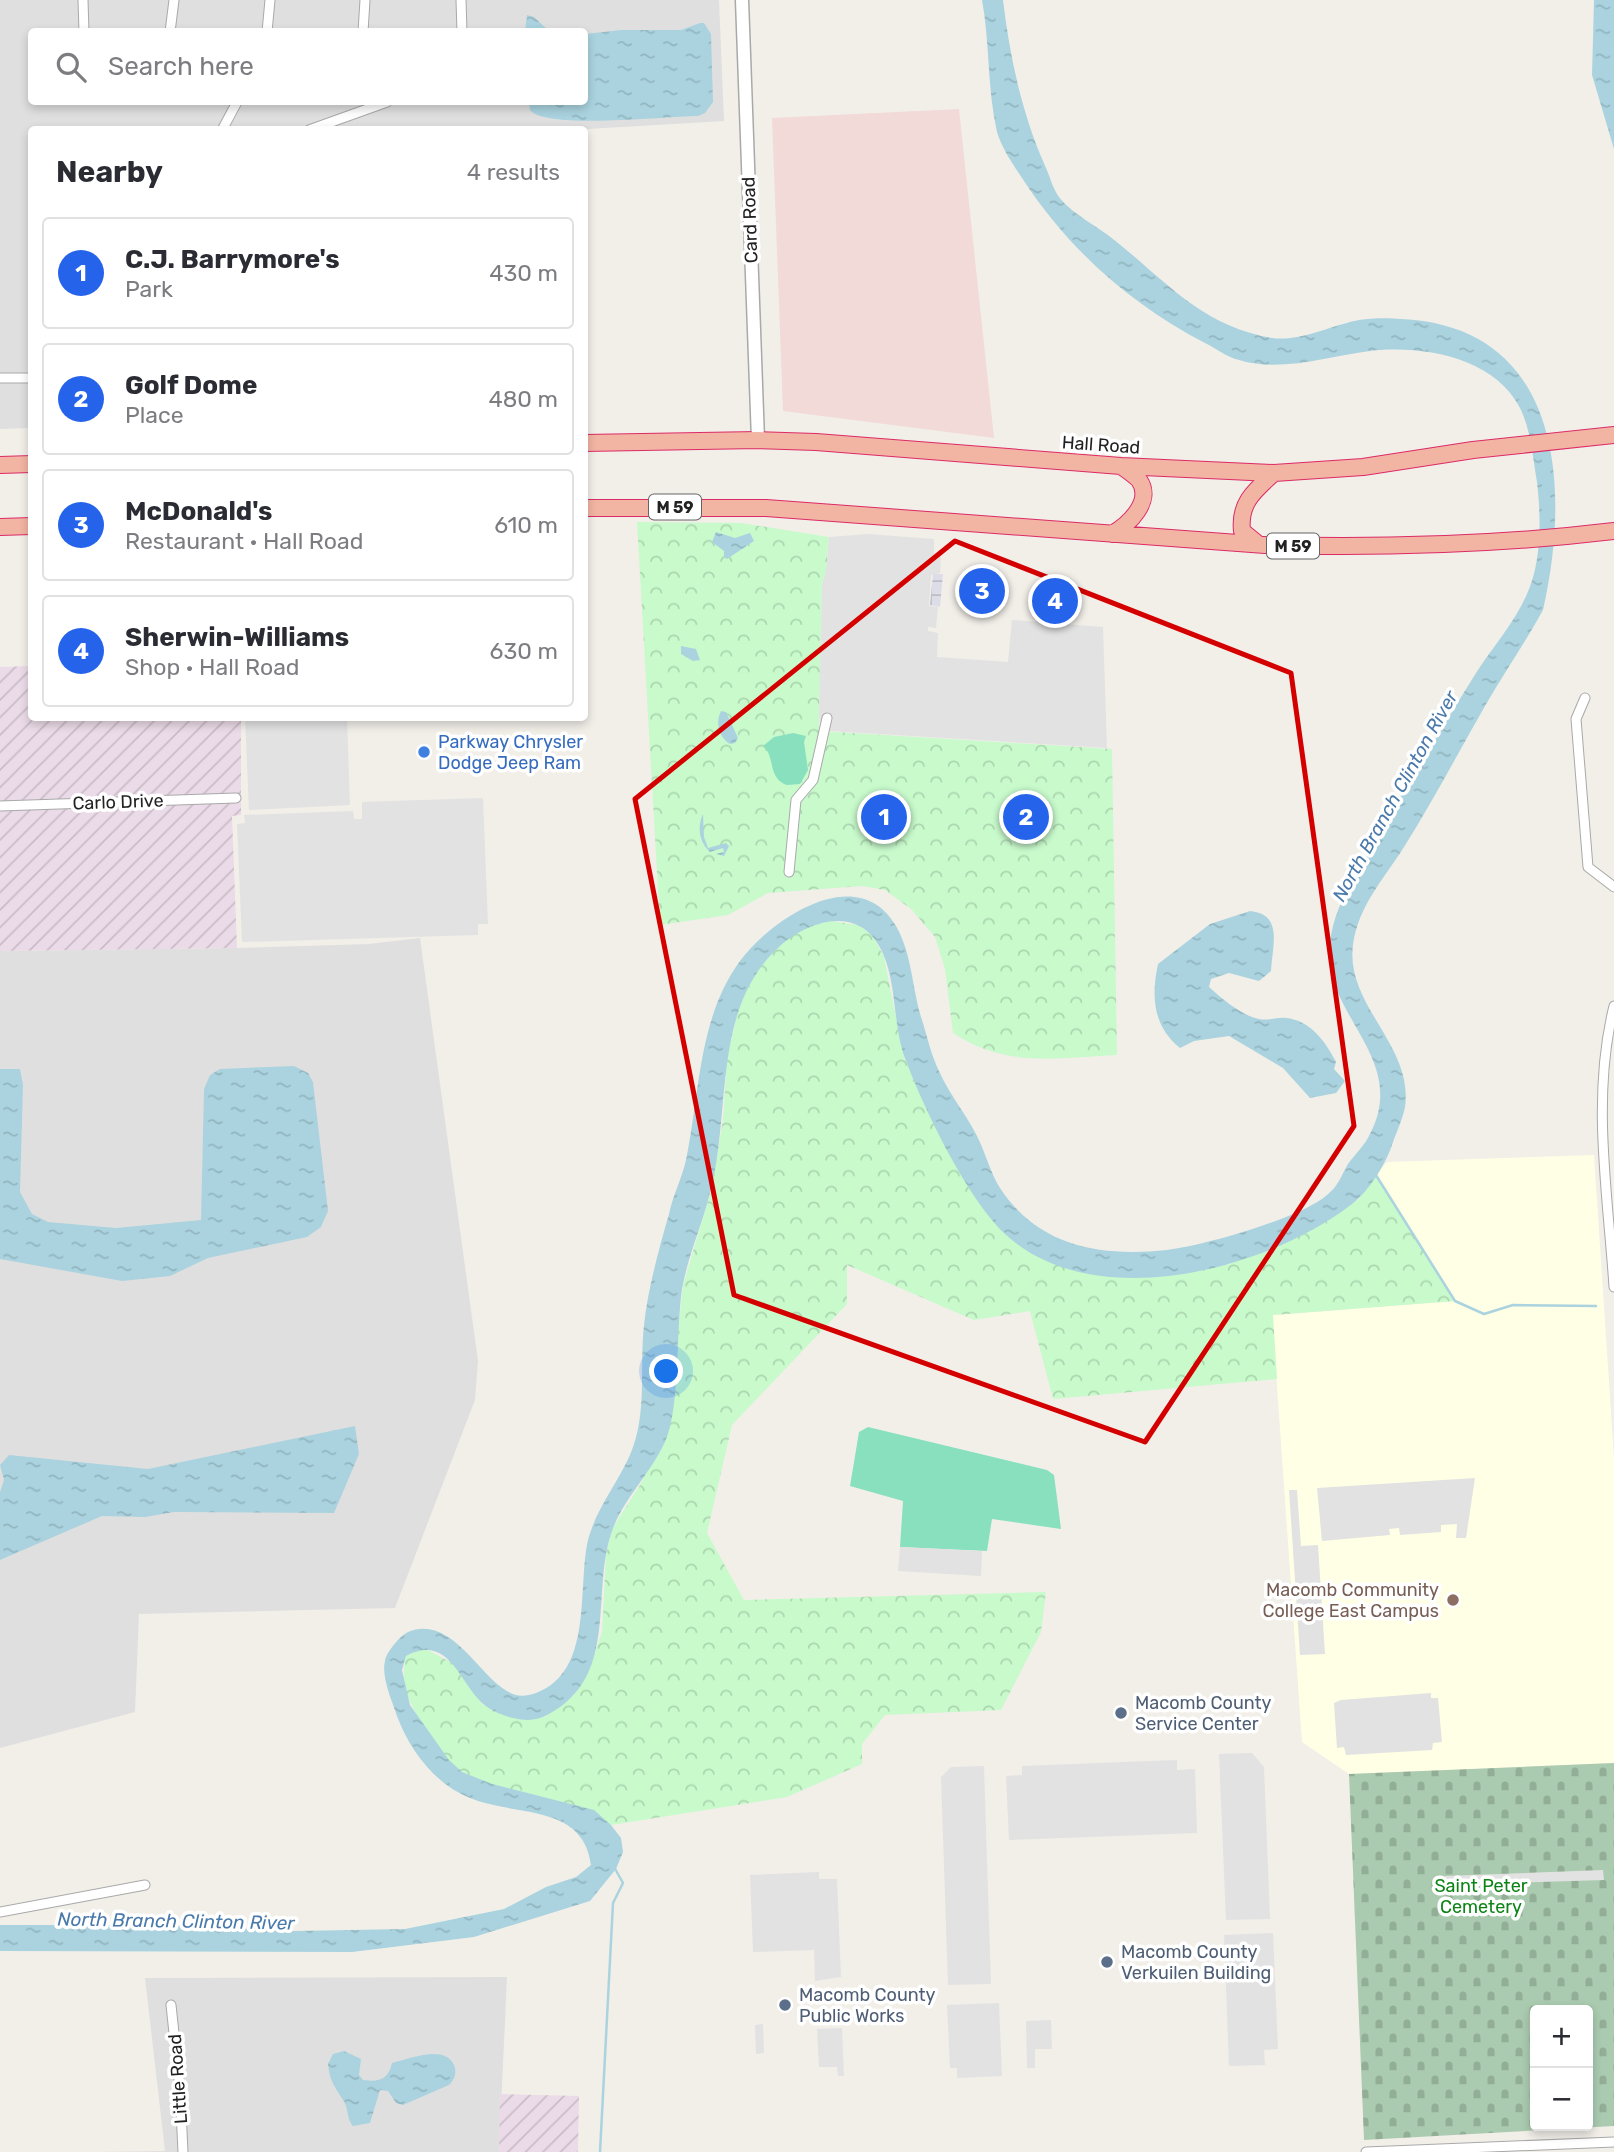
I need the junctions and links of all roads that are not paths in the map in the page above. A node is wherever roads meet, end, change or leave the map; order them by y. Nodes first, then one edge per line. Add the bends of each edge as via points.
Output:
1 (83, 0) edge
2 (174, 0) edge
3 (270, 0) edge
4 (365, 0) edge
5 (461, 0) edge
6 (742, 0) edge
7 (84, 28) edge
8 (170, 28) edge
9 (267, 28) edge
10 (363, 28) edge
11 (462, 28) edge
12 (235, 105) edge
13 (365, 105) edge
14 (224, 126) edge
15 (318, 126) edge
16 (28, 377) edge
17 (0, 378) edge
18 (1614, 435) edge
19 (758, 440) junction
20 (613, 442) junction
21 (588, 443) edge
22 (588, 451) edge
23 (28, 464) edge
24 (0, 465) edge
25 (1122, 466) junction
26 (1274, 473) junction
27 (588, 508) edge
28 (28, 526) edge
29 (0, 527) edge
30 (1614, 531) edge
31 (1112, 534) junction
32 (1265, 545) junction
33 (1585, 698) dead end
34 (827, 718) dead end
35 (236, 798) dead end
36 (0, 806) edge
37 (789, 872) dead end
38 (1614, 887) edge
39 (1614, 1006) edge
40 (1610, 1174) edge
41 (1614, 1287) edge
42 (145, 1885) dead end
43 (0, 1912) edge
44 (172, 2005) dead end
45 (1614, 2142) edge
46 (183, 2152) edge
47 (1366, 2152) edge

1 - 7 street
2 - 8 street
3 - 9 street
4 - 10 street
5 - 11 street
6 - 19 street, Card Road
12 - 14 street
13 - 15 street
16 - 17 street
18 - 26 highway, Hall Road via 1363,467
19 - 20 highway, Hall Road
19 - 25 highway, Hall Road
20 - 21 highway, Hall Road
20 - 22 highway
23 - 24 highway
25 - 26 highway, Hall Road
25 - 31 highway via 1138,480 1142,498 1133,520
26 - 32 highway via 1249,496 1241,519 1247,538
27 - 31 highway, M 59 via 766,508
28 - 29 highway
30 - 32 highway, M 59 via 1473,544
31 - 32 highway, M 59
33 - 38 street via 1576,719 1588,867
34 - 37 street via 813,780 796,800
35 - 36 street, Carlo Drive
39 - 40 street via 1602,1089
40 - 41 street
42 - 43 street
44 - 46 street, Little Road
45 - 47 street

